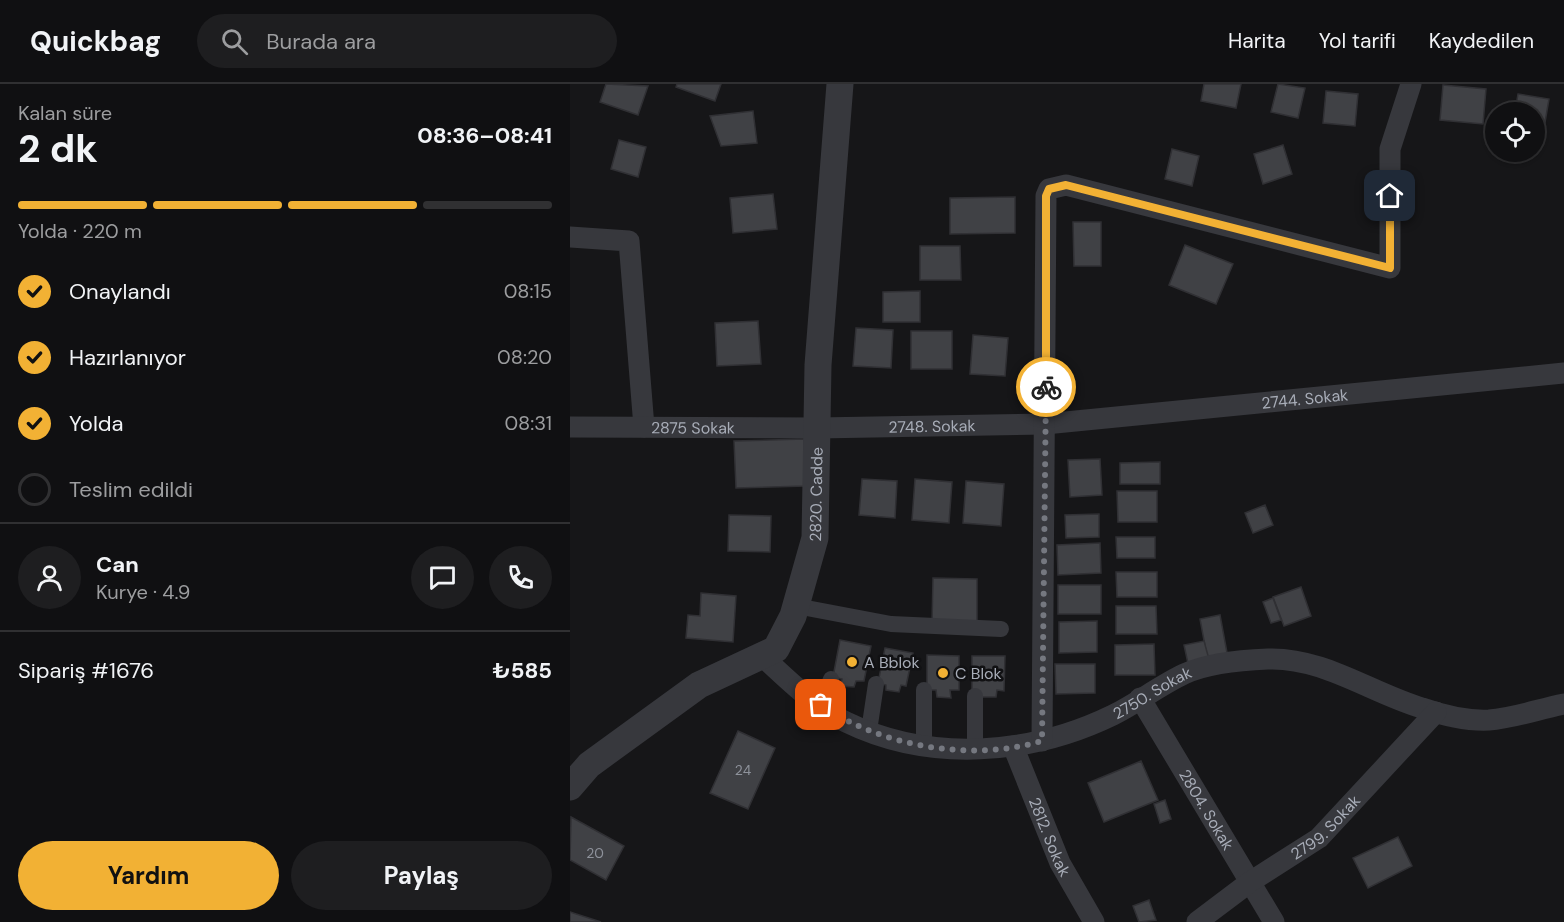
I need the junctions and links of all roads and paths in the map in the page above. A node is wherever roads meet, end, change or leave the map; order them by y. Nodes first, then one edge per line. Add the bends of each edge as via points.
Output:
1 (840, 84) edge
2 (1411, 84) edge
3 (570, 237) edge
4 (1564, 373) edge
5 (1046, 424) junction
6 (570, 427) edge
7 (644, 428) junction
8 (817, 428) junction
9 (795, 606) junction
10 (1001, 629) dead end
11 (762, 656) junction
12 (831, 679) dead end
13 (876, 684) dead end
14 (924, 690) dead end
15 (975, 696) dead end
16 (1140, 698) junction
17 (1564, 704) edge
18 (821, 705) junction
19 (1436, 712) junction
20 (869, 731) junction
21 (1042, 741) junction
22 (924, 746) junction
23 (1013, 746) junction
24 (975, 748) junction
25 (570, 787) edge
26 (1250, 882) junction
27 (1094, 922) edge
28 (1197, 922) edge
29 (1274, 922) edge

1 - 8 street, 2820. Cadde via 827,223
2 - 5 street via 1390,149 1390,268 1066,185 1049,189
3 - 7 street via 629,241
4 - 5 street, 2744. Sokak
5 - 8 street, 2748. Sokak
5 - 21 street
6 - 7 street, 2875 Sokak
7 - 8 street, 2875 Sokak
8 - 9 street, 2820. Cadde via 814,538
9 - 10 street via 891,624
9 - 11 street, 2820. Cadde via 776,649
11 - 18 street, 2750. Sokak
11 - 25 street, 2820. Cadde via 699,685 589,765
12 - 18 street
13 - 20 street
14 - 22 street
15 - 24 street
16 - 19 street, 2750. Sokak via 1186,673 1269,659 1297,662 1357,680
16 - 21 street, 2750. Sokak via 1113,714
16 - 26 street, 2804. Sokak
17 - 19 street, 2750. Sokak via 1488,720
18 - 20 street, 2750. Sokak via 845,722
19 - 26 street, 2799. Sokak via 1319,838
20 - 22 street, 2750. Sokak
21 - 23 street, 2750. Sokak
22 - 24 street, 2750. Sokak
23 - 24 street, 2750. Sokak
23 - 27 street, 2812. Sokak via 1060,863
26 - 28 street, 2799. Sokak
26 - 29 street, 2804. Sokak

